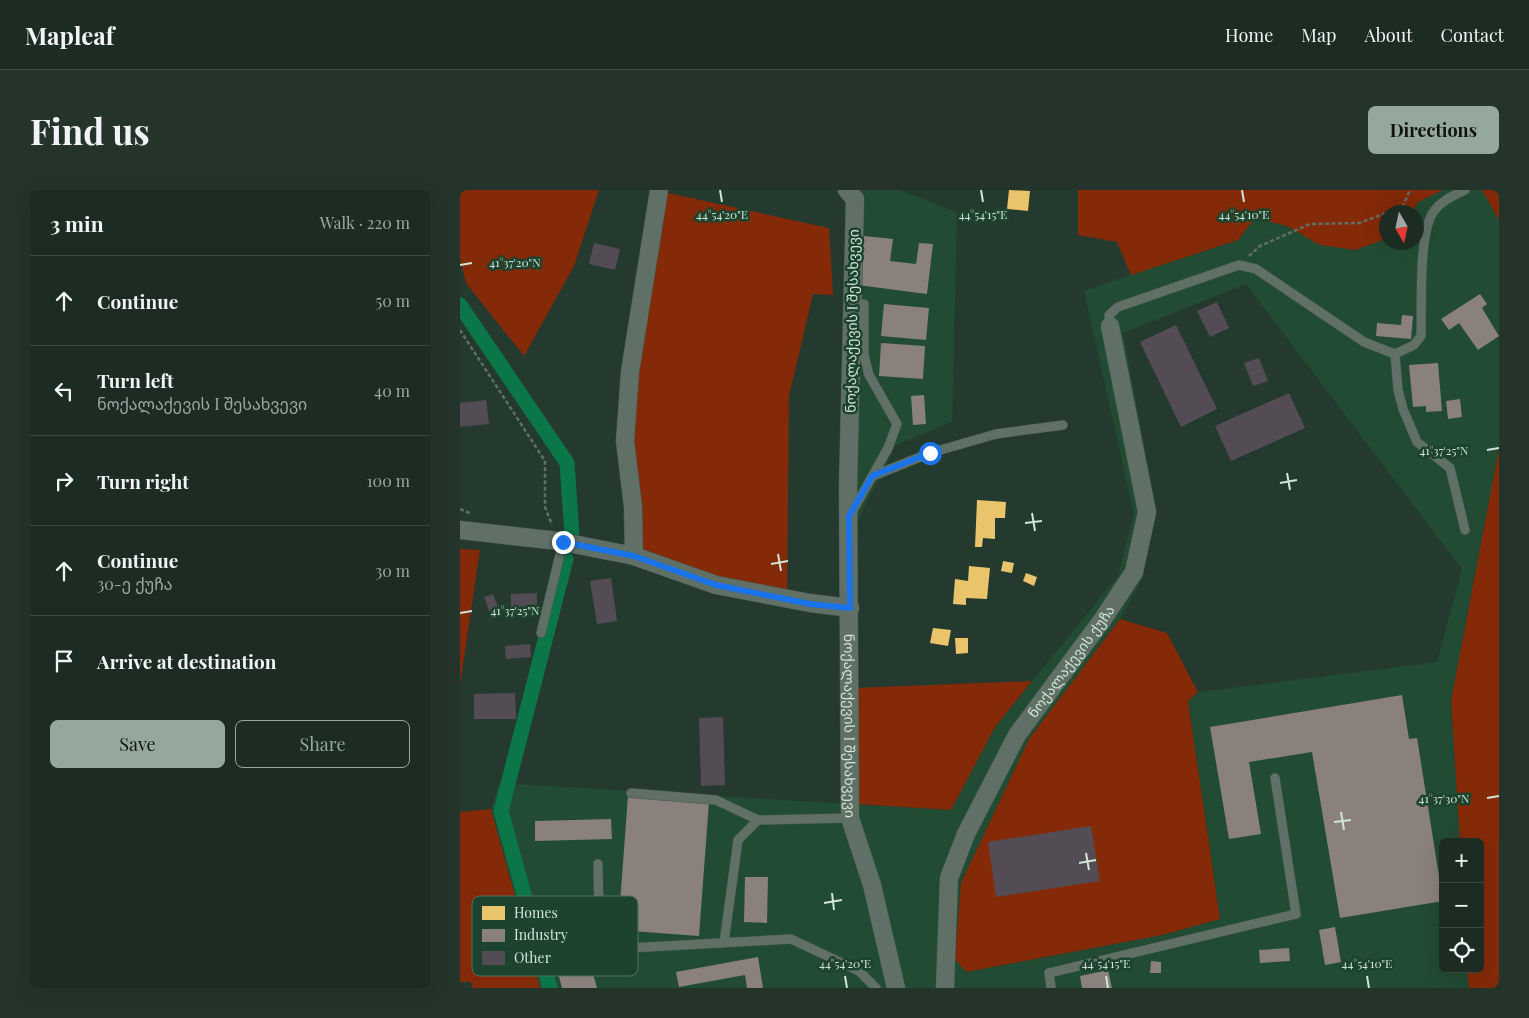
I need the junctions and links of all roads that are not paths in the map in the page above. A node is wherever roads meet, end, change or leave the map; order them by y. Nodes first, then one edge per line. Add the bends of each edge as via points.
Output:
1 (659, 190) edge
2 (1465, 190) edge
3 (854, 193) edge
4 (864, 304) dead end
5 (1110, 326) joint
6 (1395, 354) junction
7 (1063, 425) dead end
8 (872, 476) junction
9 (849, 516) junction
10 (460, 530) edge
11 (1465, 530) dead end
12 (560, 541) junction
13 (634, 556) junction
14 (850, 608) junction
15 (541, 633) dead end
16 (1275, 778) dead end
17 (631, 793) dead end
18 (850, 818) junction
19 (758, 820) junction
20 (598, 864) dead end
21 (599, 896) edge
22 (724, 943) junction
23 (638, 948) edge
24 (876, 988) edge
25 (896, 988) edge
26 (945, 988) edge
27 (1051, 988) edge

1 - 13 street via 638,308 629,382 625,441 633,507
2 - 6 lane via 1444,201 1432,213 1424,234 1421,336 1414,345
3 - 9 street, ნოქალაქევის I შესახვევი
4 - 8 lane via 864,355 897,424
5 - 6 lane via 1110,315 1118,307 1239,265 1256,269 1364,342
5 - 26 street, ნოქალაქევის ქუჩა via 1147,512 1134,572 1103,620 1017,735 966,834 949,878
6 - 11 lane via 1403,409 1417,442 1450,468
7 - 8 lane via 996,434 930,453
8 - 9 lane
9 - 14 street, ნოქალაქევის I შესახვევი
10 - 12 street
12 - 13 street
12 - 15 lane
13 - 14 street via 716,585 810,604
14 - 18 street, ნოქალაქევის I შესახვევი
16 - 27 lane via 1296,914 1048,973
17 - 19 lane via 716,800
18 - 19 lane
18 - 25 street, ნოქალაქევის I შესახვევი via 872,885
19 - 22 lane via 738,840
20 - 21 lane
22 - 23 lane
22 - 24 lane via 791,939 859,971

